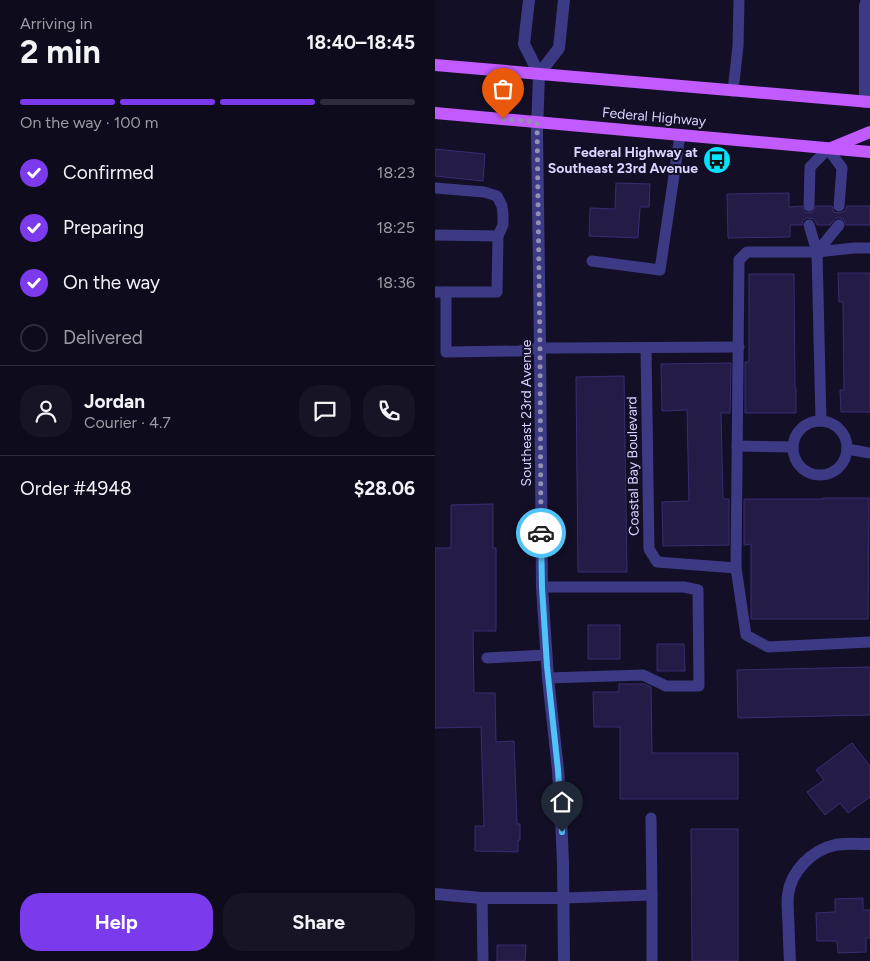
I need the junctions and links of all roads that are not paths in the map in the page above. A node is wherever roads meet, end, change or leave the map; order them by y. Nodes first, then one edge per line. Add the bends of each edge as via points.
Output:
1 (529, 0) edge
2 (564, 0) edge
3 (739, 0) edge
4 (867, 0) edge
5 (435, 65) edge
6 (539, 74) junction
7 (733, 91) junction
8 (867, 102) edge
9 (435, 113) edge
10 (537, 122) junction
11 (870, 132) edge
12 (680, 134) junction
13 (828, 149) junction
14 (870, 152) edge
15 (435, 188) edge
16 (809, 206) dead end
17 (839, 206) dead end
18 (809, 225) dead end
19 (839, 225) dead end
20 (435, 235) edge
21 (498, 236) junction
22 (870, 248) edge
23 (817, 252) junction
24 (592, 262) dead end
25 (440, 292) edge
26 (739, 347) junction
27 (540, 348) junction
28 (646, 348) junction
29 (821, 421) junction
30 (737, 446) junction
31 (793, 447) junction
32 (847, 449) junction
33 (870, 452) edge
34 (736, 568) junction
35 (542, 587) junction
36 (870, 642) edge
37 (546, 655) junction
38 (487, 658) dead end
39 (548, 678) junction
40 (651, 818) dead end
41 (870, 844) edge
42 (435, 894) edge
43 (651, 895) junction
44 (482, 898) junction
45 (564, 898) junction
46 (483, 961) edge
47 (564, 961) edge
48 (652, 961) edge
49 (790, 961) edge

1 - 6 street via 524,44
2 - 6 street via 559,48
3 - 7 lane
4 - 8 street
5 - 6 main road
6 - 7 main road
6 - 10 street, Southeast 23rd Avenue
7 - 8 main road
9 - 10 main road, Federal Highway
10 - 12 main road, Federal Highway
10 - 27 street, Southeast 23rd Avenue
11 - 13 main road
12 - 13 main road, Federal Highway
12 - 24 lane via 660,270
13 - 14 main road, Federal Highway
13 - 16 lane via 810,167
13 - 17 lane via 842,168
15 - 21 lane via 497,196 503,214
18 - 23 lane
19 - 23 lane
20 - 21 lane
21 - 25 lane via 497,292
22 - 23 lane
23 - 26 lane via 747,252 739,260
23 - 29 lane
25 - 27 lane via 446,352
26 - 28 lane
26 - 30 lane
27 - 28 lane
27 - 35 street, Southeast 23rd Avenue
28 - 34 lane, Coastal Bay Boulevard via 649,550 657,562
29 - 31 lane via 802,428
29 - 32 lane via 840,430
30 - 31 lane
30 - 34 lane
31 - 32 lane via 800,466 819,475 838,468
32 - 33 lane
34 - 36 lane via 746,635 768,647
35 - 37 street, Southeast 23rd Avenue
35 - 39 lane via 698,590 699,686 666,686 643,675
37 - 38 lane
37 - 39 street, Southeast 23rd Avenue
39 - 45 street, Southeast 23rd Avenue via 558,770
40 - 43 lane
41 - 49 street via 835,845 821,850 798,869 788,896
42 - 44 street
43 - 45 lane
43 - 48 lane
44 - 45 street
44 - 46 lane
45 - 47 street, Southeast 23rd Avenue

